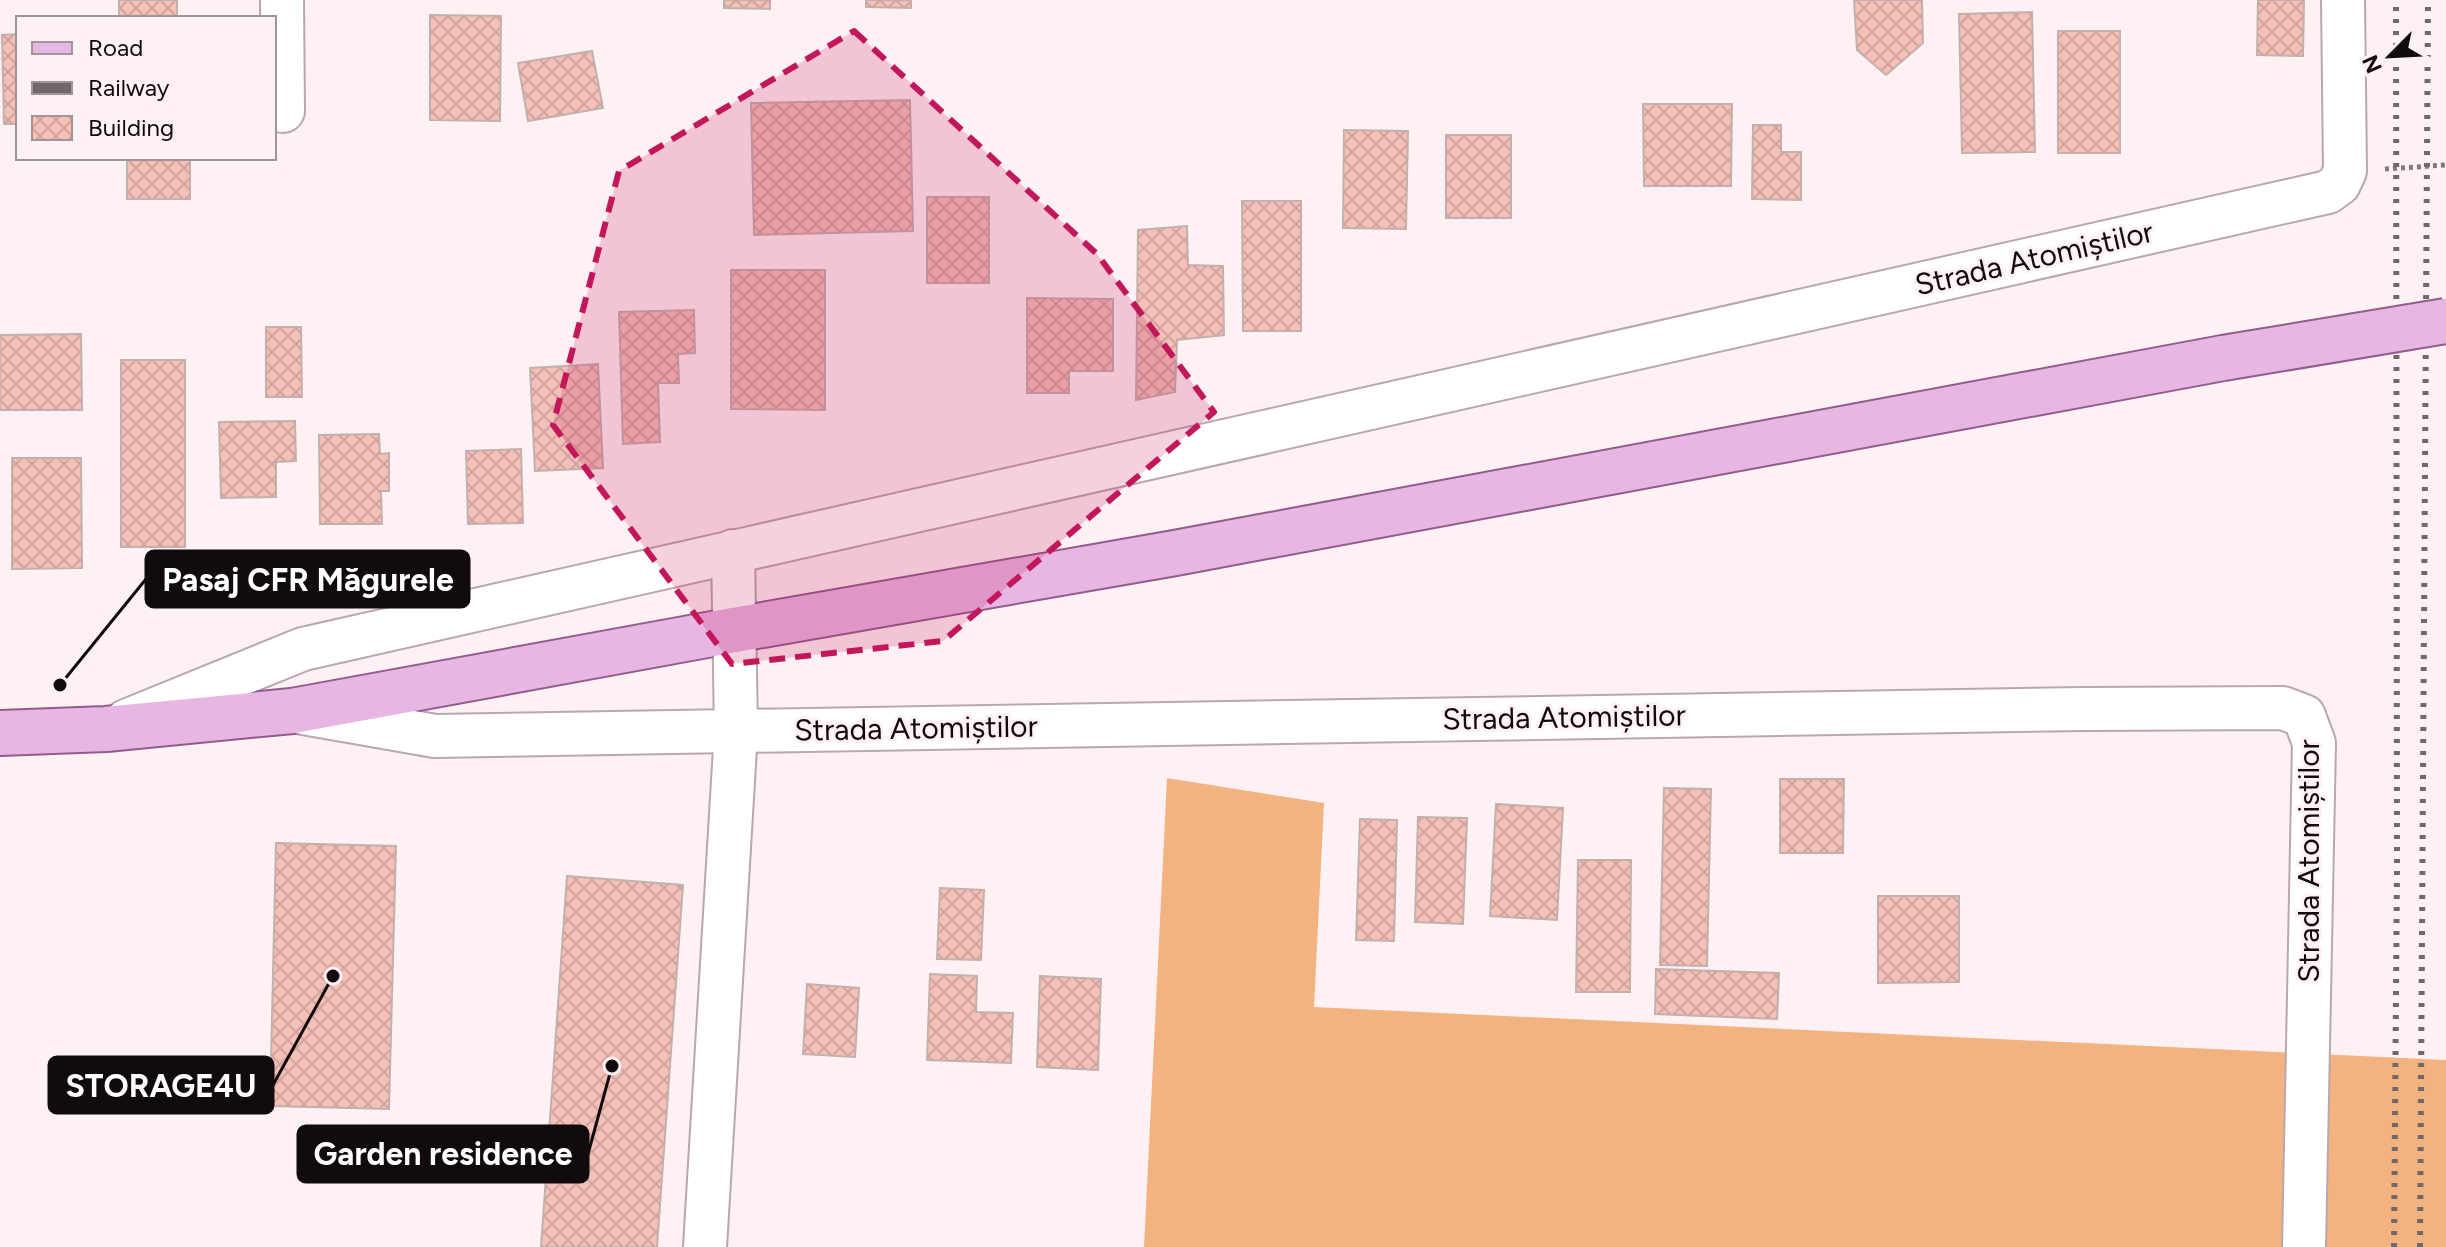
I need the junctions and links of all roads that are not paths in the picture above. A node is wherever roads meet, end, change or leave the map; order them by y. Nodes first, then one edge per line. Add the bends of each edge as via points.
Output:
1 (282, 0) edge
2 (2343, 0) edge
3 (283, 111) dead end
4 (2446, 321) edge
5 (733, 551) junction
6 (734, 630) junction
7 (292, 711) junction
8 (106, 729) junction
9 (736, 731) junction
10 (0, 733) edge
11 (705, 1247) edge
12 (2304, 1247) edge

1 - 3 street
2 - 5 street, Strada Atomiștilor via 2345,171 2328,192
4 - 6 main road, Strada Atomiștilor, bridge
5 - 6 street
5 - 8 street, Strada Atomiștilor via 303,649
6 - 7 main road, Strada Atomiștilor
6 - 9 street
7 - 8 main road, Strada Atomiștilor
7 - 9 street, Strada Atomiștilor via 435,736
8 - 10 main road, Strada Atomiștilor
9 - 11 street
9 - 12 street, Strada Atomiștilor via 2283,708 2304,716 2314,743

